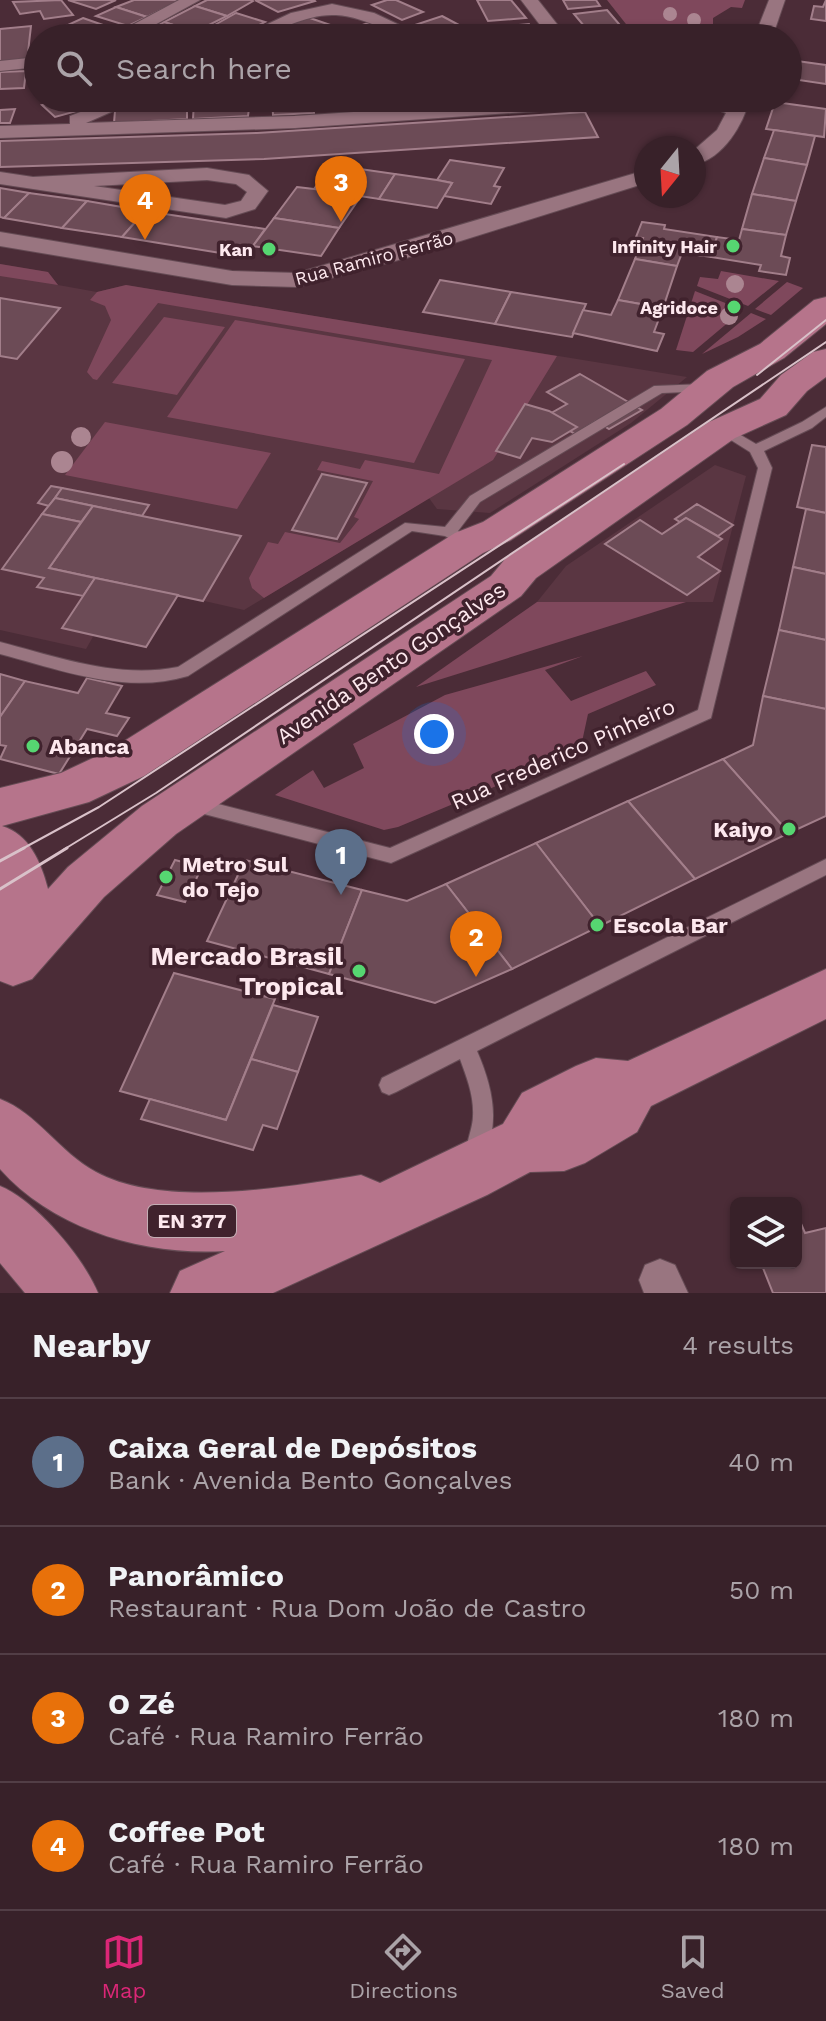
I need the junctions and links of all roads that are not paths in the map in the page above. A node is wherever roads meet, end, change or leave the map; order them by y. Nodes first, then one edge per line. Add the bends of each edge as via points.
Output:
1 (192, 0) edge
2 (529, 0) edge
3 (777, 0) edge
4 (145, 24) edge
5 (273, 24) edge
6 (386, 24) edge
7 (548, 24) edge
8 (768, 24) edge
9 (24, 63) edge
10 (0, 66) edge
11 (98, 112) edge
12 (343, 112) edge
13 (438, 112) edge
14 (735, 112) edge
15 (345, 119) junction
16 (33, 131) junction
17 (0, 132) edge
18 (706, 152) edge
19 (0, 178) edge
20 (634, 180) edge
21 (32, 183) junction
22 (0, 239) edge
23 (826, 307) edge
24 (826, 360) edge
25 (826, 411) edge
26 (739, 440) junction
27 (459, 537) junction
28 (0, 648) edge
29 (186, 802) junction
30 (0, 807) edge
31 (0, 845) edge
32 (826, 866) edge
33 (4, 979) edge
34 (826, 993) edge
35 (465, 1047) junction
36 (389, 1085) dead end
37 (0, 1126) edge
38 (441, 1186) junction
39 (0, 1216) edge
40 (66, 1293) edge
41 (202, 1293) edge

1 - 4 street
2 - 7 street
3 - 8 street
5 - 6 street via 297,11 328,7 355,10
9 - 10 street
11 - 16 street
12 - 15 street
13 - 15 street
14 - 18 street
15 - 16 street
16 - 17 street
19 - 21 street
20 - 22 street, Rua Ramiro Ferrão via 297,280 232,278
21 - 21 street via 226,212 248,205 258,191 242,179 207,174
23 - 27 main road via 772,351 712,384 674,417 497,531
24 - 26 main road, Avenida Bento Gonçalves via 794,383
25 - 26 lane via 807,425
26 - 29 main road, Avenida Bento Gonçalves via 521,568 506,586
26 - 29 lane, Rua Frederico Pinheiro via 765,468 705,714 391,856
27 - 28 lane via 410,526 182,672 155,680
27 - 30 main road via 127,763 72,789
29 - 33 main road, Avenida Bento Gonçalves via 97,872
31 - 33 main road via 15,865 25,895 25,928
32 - 35 lane
34 - 38 main road, EN 377 via 631,1087 617,1113 564,1143 524,1144
35 - 36 lane
35 - 38 lane via 477,1073 485,1128
37 - 38 main road, EN 377 via 43,1173 93,1203 143,1218 270,1219
38 - 41 main road, EN 377
39 - 40 main road

